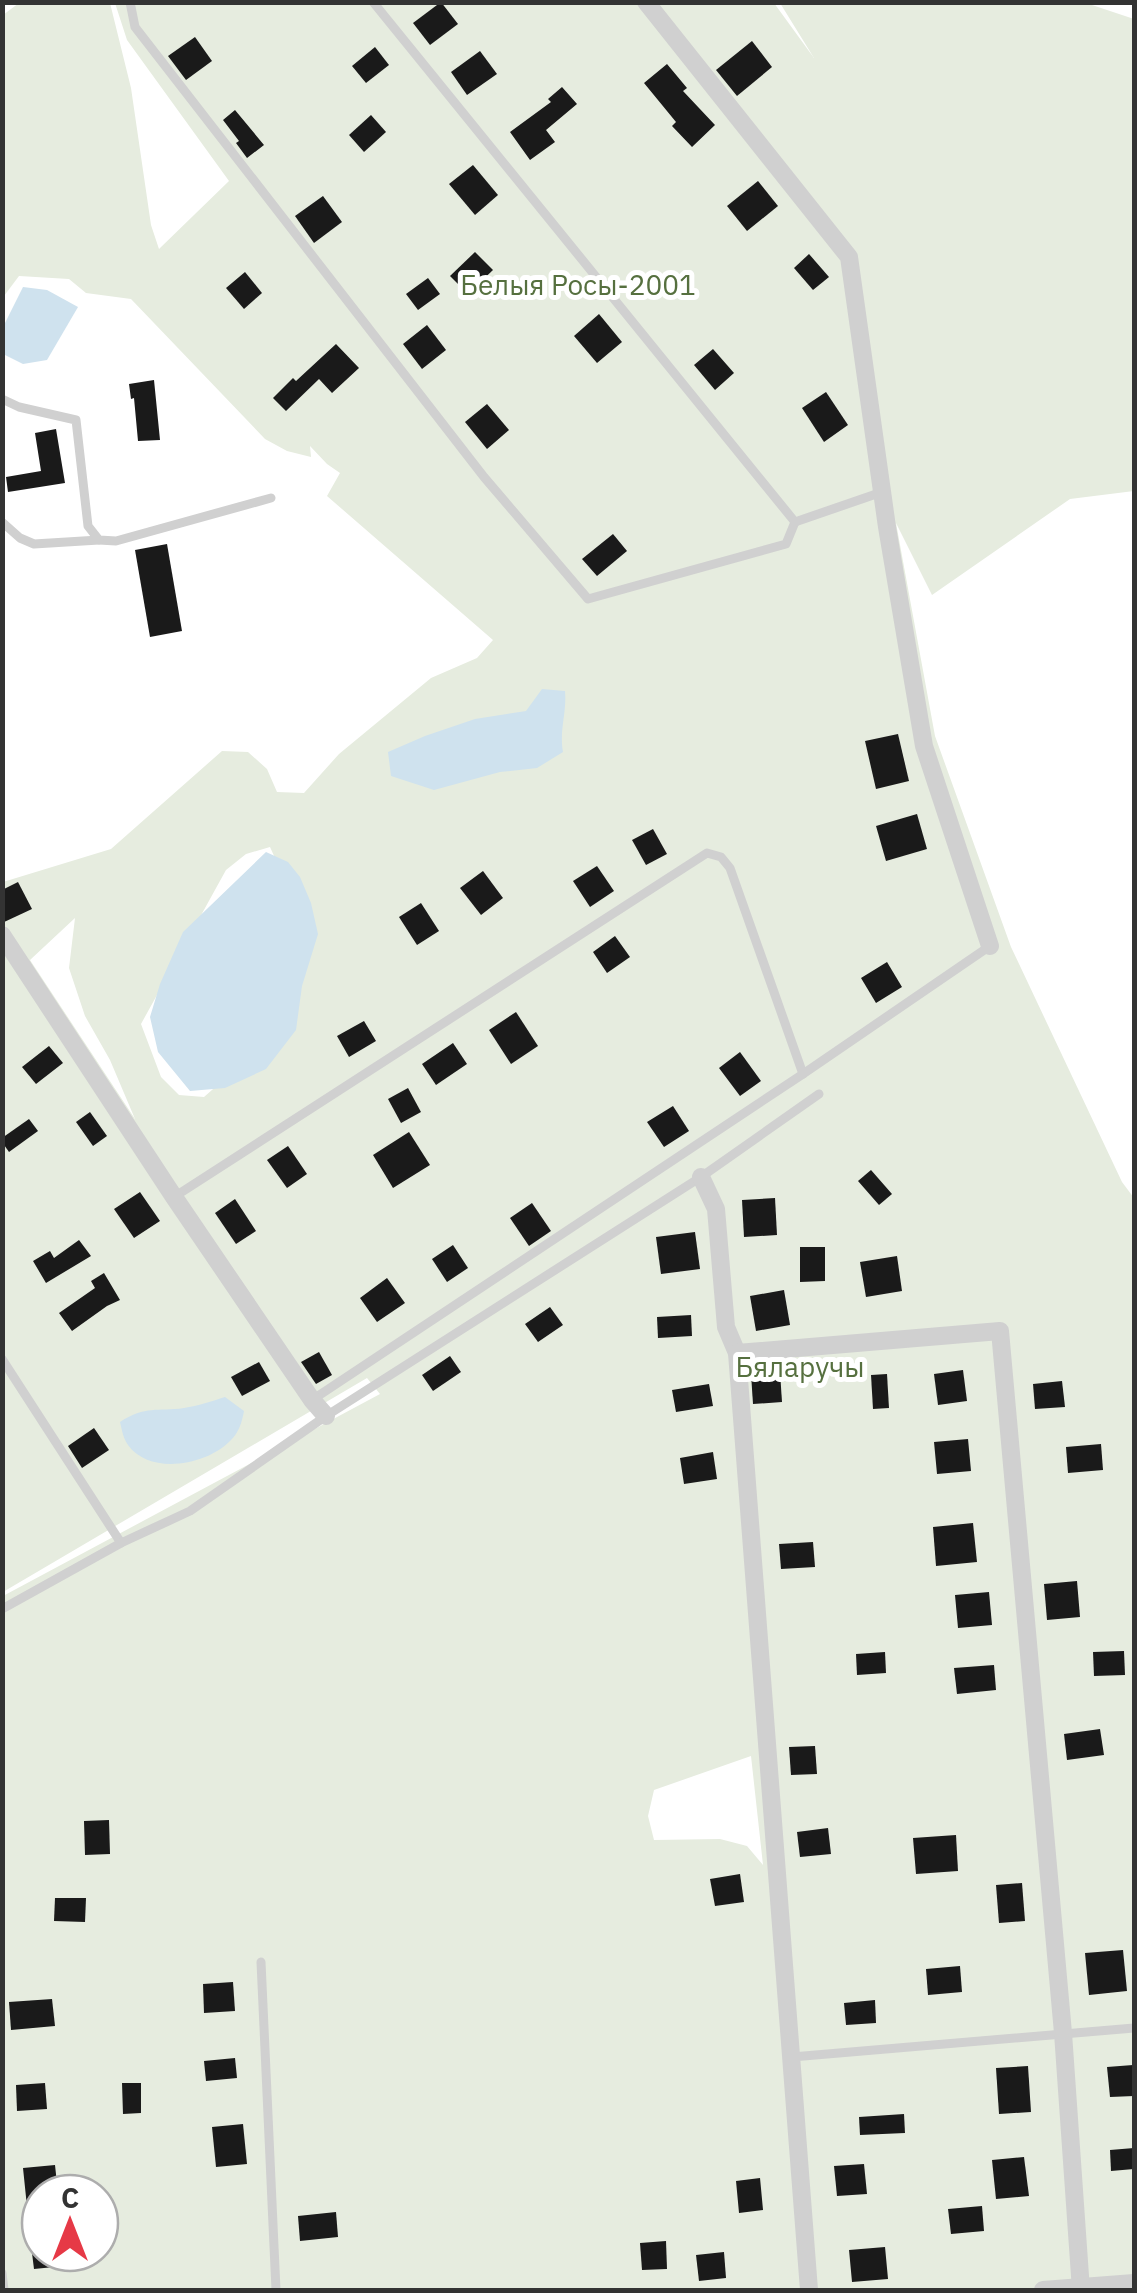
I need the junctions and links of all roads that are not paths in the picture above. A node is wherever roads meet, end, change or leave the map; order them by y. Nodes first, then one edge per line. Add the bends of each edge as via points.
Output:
1 (130, 2) edge
2 (373, 2) edge
3 (646, 2) edge
4 (2, 400) edge
5 (882, 492) junction
6 (271, 498) dead end
7 (2, 522) edge
8 (794, 522) junction
9 (99, 540) junction
10 (2, 935) edge
11 (990, 946) joint
12 (803, 1074) junction
13 (818, 1094) dead end
14 (701, 1177) junction
15 (174, 1197) junction
16 (737, 1353) junction
17 (2, 1359) edge
18 (312, 1400) junction
19 (326, 1416) junction
20 (122, 1543) junction
21 (2, 1609) edge
22 (261, 1962) dead end
23 (1134, 2028) edge
24 (1064, 2033) junction
25 (792, 2057) junction
26 (2, 2273) edge
27 (1134, 2284) edge
28 (4, 2290) edge
29 (276, 2290) edge
30 (809, 2290) edge
31 (1043, 2290) edge
32 (1081, 2290) edge

1 - 8 lane via 134,27 484,477 588,599 786,544
2 - 8 lane
3 - 5 street via 850,257
4 - 9 lane via 76,420 88,526
5 - 8 lane
5 - 11 street via 924,746
6 - 9 lane via 116,542
7 - 9 lane via 34,544
10 - 15 street
11 - 12 lane
12 - 15 lane via 730,868 707,853
12 - 18 lane
13 - 14 lane
14 - 16 street via 716,1208 726,1327
14 - 19 lane
15 - 18 street
16 - 24 street via 1000,1331
16 - 25 street
17 - 20 lane
18 - 19 street
19 - 20 lane via 190,1511
20 - 21 lane
22 - 29 lane
23 - 24 lane
24 - 25 lane
24 - 32 street
25 - 30 street
26 - 28 lane
27 - 32 street
31 - 32 street

